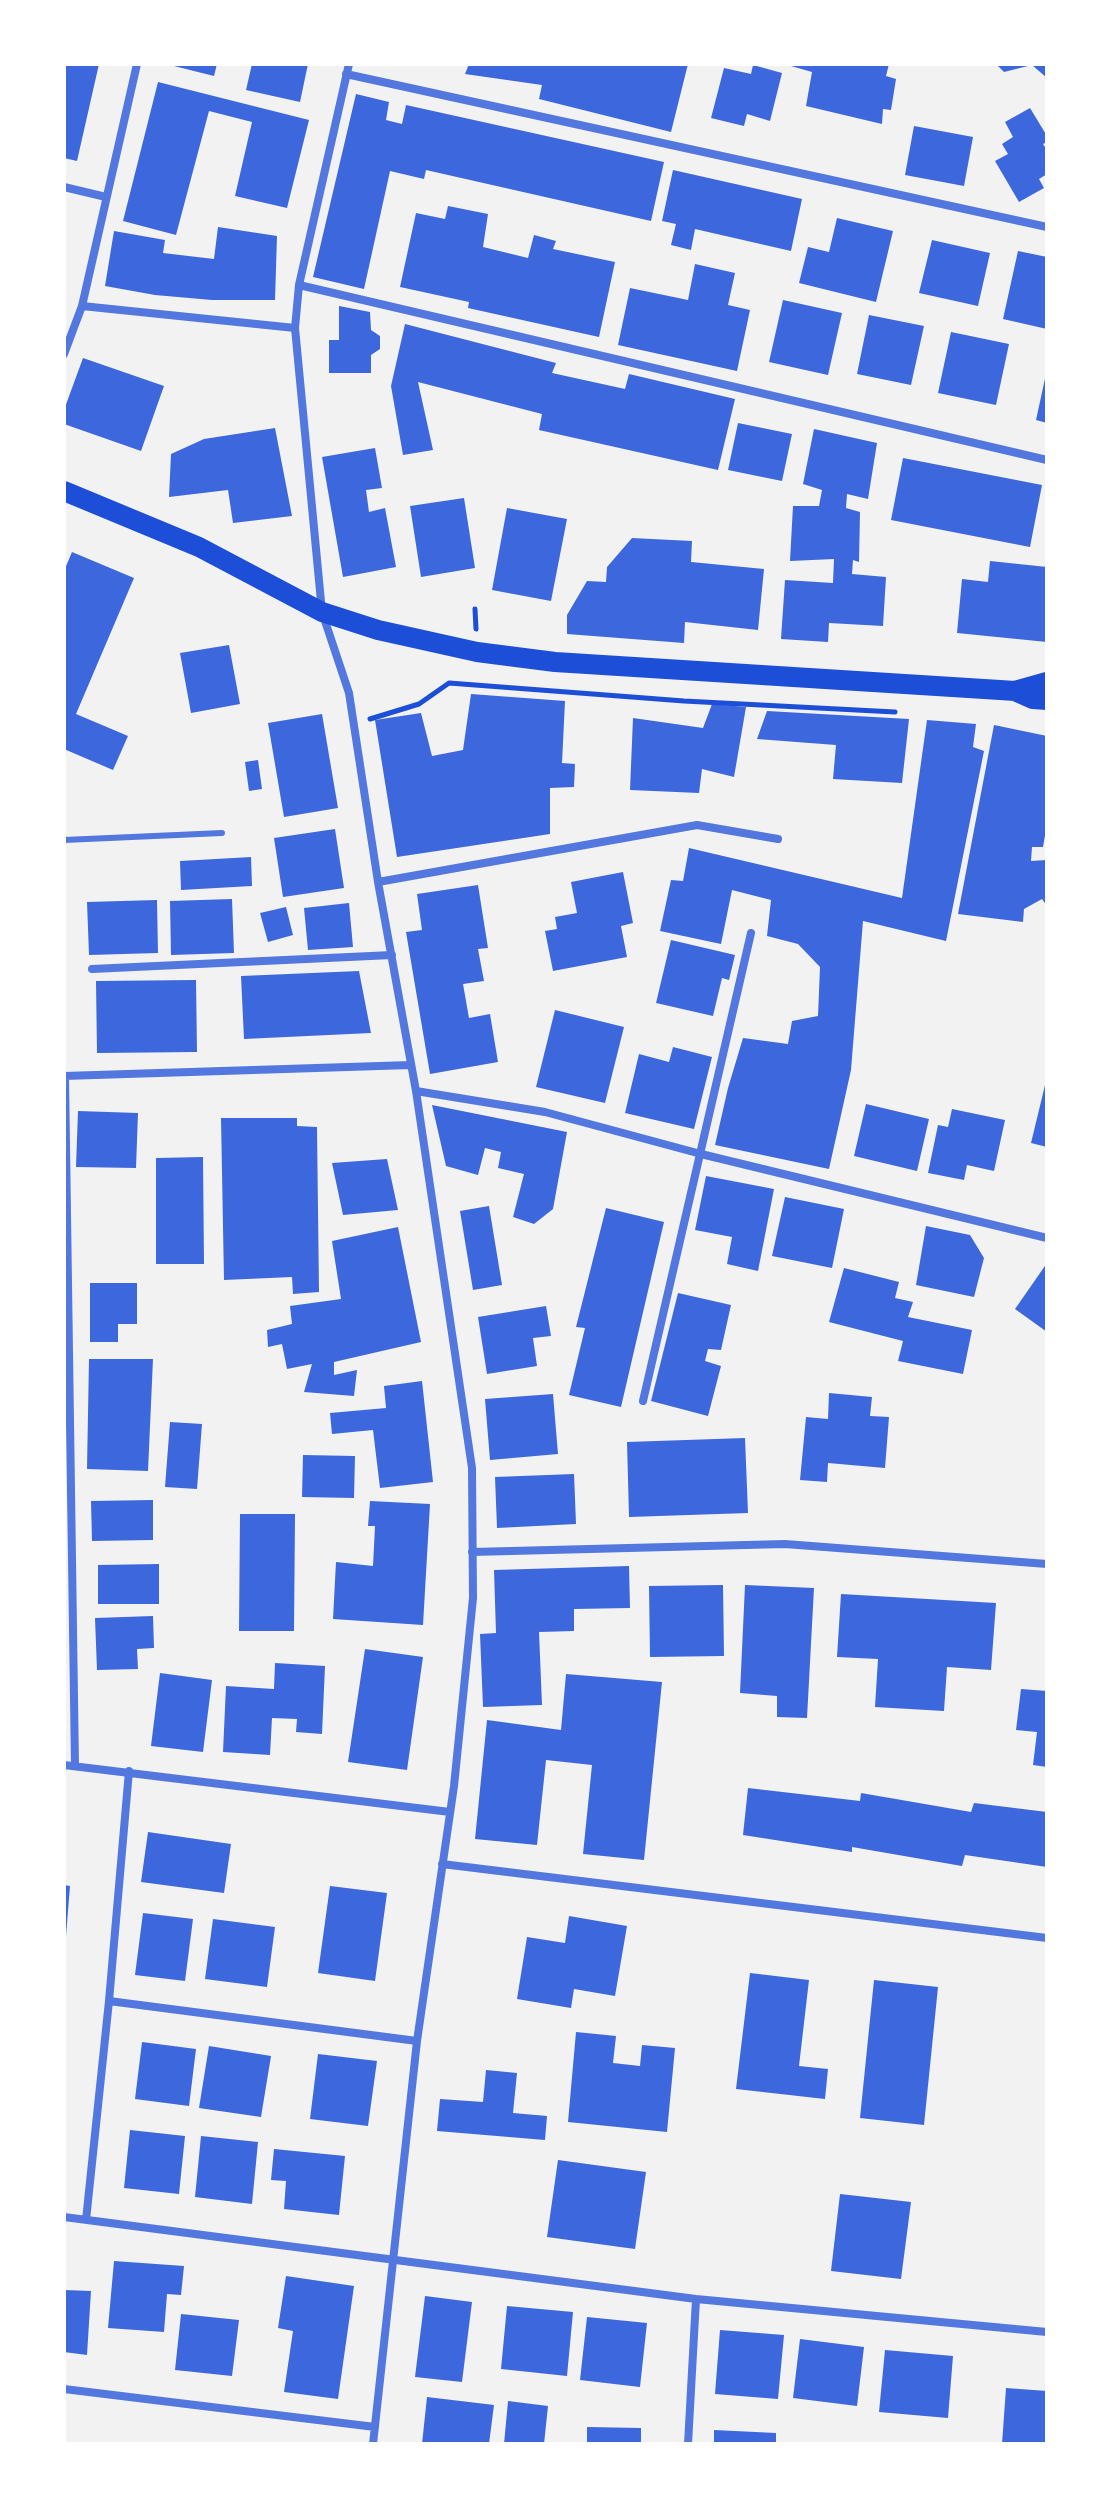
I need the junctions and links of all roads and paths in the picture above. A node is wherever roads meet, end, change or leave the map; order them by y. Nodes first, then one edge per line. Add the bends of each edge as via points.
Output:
1 (137, 64) edge
2 (348, 69) edge
3 (64, 187) edge
4 (106, 197) junction
5 (1047, 227) edge
6 (299, 285) junction
7 (82, 306) junction
8 (295, 328) junction
9 (64, 354) edge
10 (1047, 460) edge
11 (64, 491) edge
12 (322, 612) junction
13 (1047, 682) edge
14 (1015, 691) junction
15 (1047, 700) edge
16 (902, 713) dead end
17 (353, 723) junction
18 (222, 833) dead end
19 (778, 839) dead end
20 (64, 840) edge
21 (378, 882) junction
22 (751, 933) dead end
23 (392, 955) junction
24 (92, 969) dead end
25 (411, 1065) junction
26 (64, 1076) edge
27 (416, 1091) junction
28 (701, 1154) junction
29 (1047, 1238) edge
30 (643, 1401) dead end
31 (472, 1552) junction
32 (1047, 1564) edge
33 (64, 1765) edge
34 (75, 1766) junction
35 (129, 1771) junction
36 (450, 1812) junction
37 (442, 1864) junction
38 (1047, 1938) edge
39 (109, 2001) junction
40 (417, 2041) junction
41 (64, 2217) edge
42 (86, 2220) junction
43 (393, 2259) junction
44 (696, 2299) junction
45 (1047, 2332) edge
46 (64, 2389) edge
47 (375, 2427) junction
48 (373, 2444) edge
49 (688, 2444) edge

1 - 4 street
2 - 5 street
2 - 6 street
3 - 4 street
4 - 7 street
6 - 8 street
6 - 10 street
7 - 8 street
7 - 9 street
8 - 12 street
11 - 12 main road via 199,547
12 - 14 main road via 477,652 555,662
12 - 17 street via 349,693
13 - 14 main road
14 - 15 main road
16 - 17 path via 449,683 419,704
17 - 21 street
18 - 20 lane
19 - 21 street via 697,825
21 - 23 street
22 - 28 street
23 - 24 street
23 - 25 street
25 - 26 street
25 - 27 street
26 - 34 street
27 - 28 street via 545,1112
27 - 31 street via 472,1468
28 - 29 street
28 - 30 street
31 - 32 street via 785,1544
31 - 36 street via 473,1598
33 - 34 street
34 - 35 street
35 - 36 street
35 - 39 street
36 - 37 street
37 - 38 street
37 - 40 street
39 - 40 street
39 - 42 street
40 - 43 street
41 - 42 street
42 - 43 street
43 - 44 street
43 - 47 street
44 - 45 street
44 - 49 street
46 - 47 street
47 - 48 street

